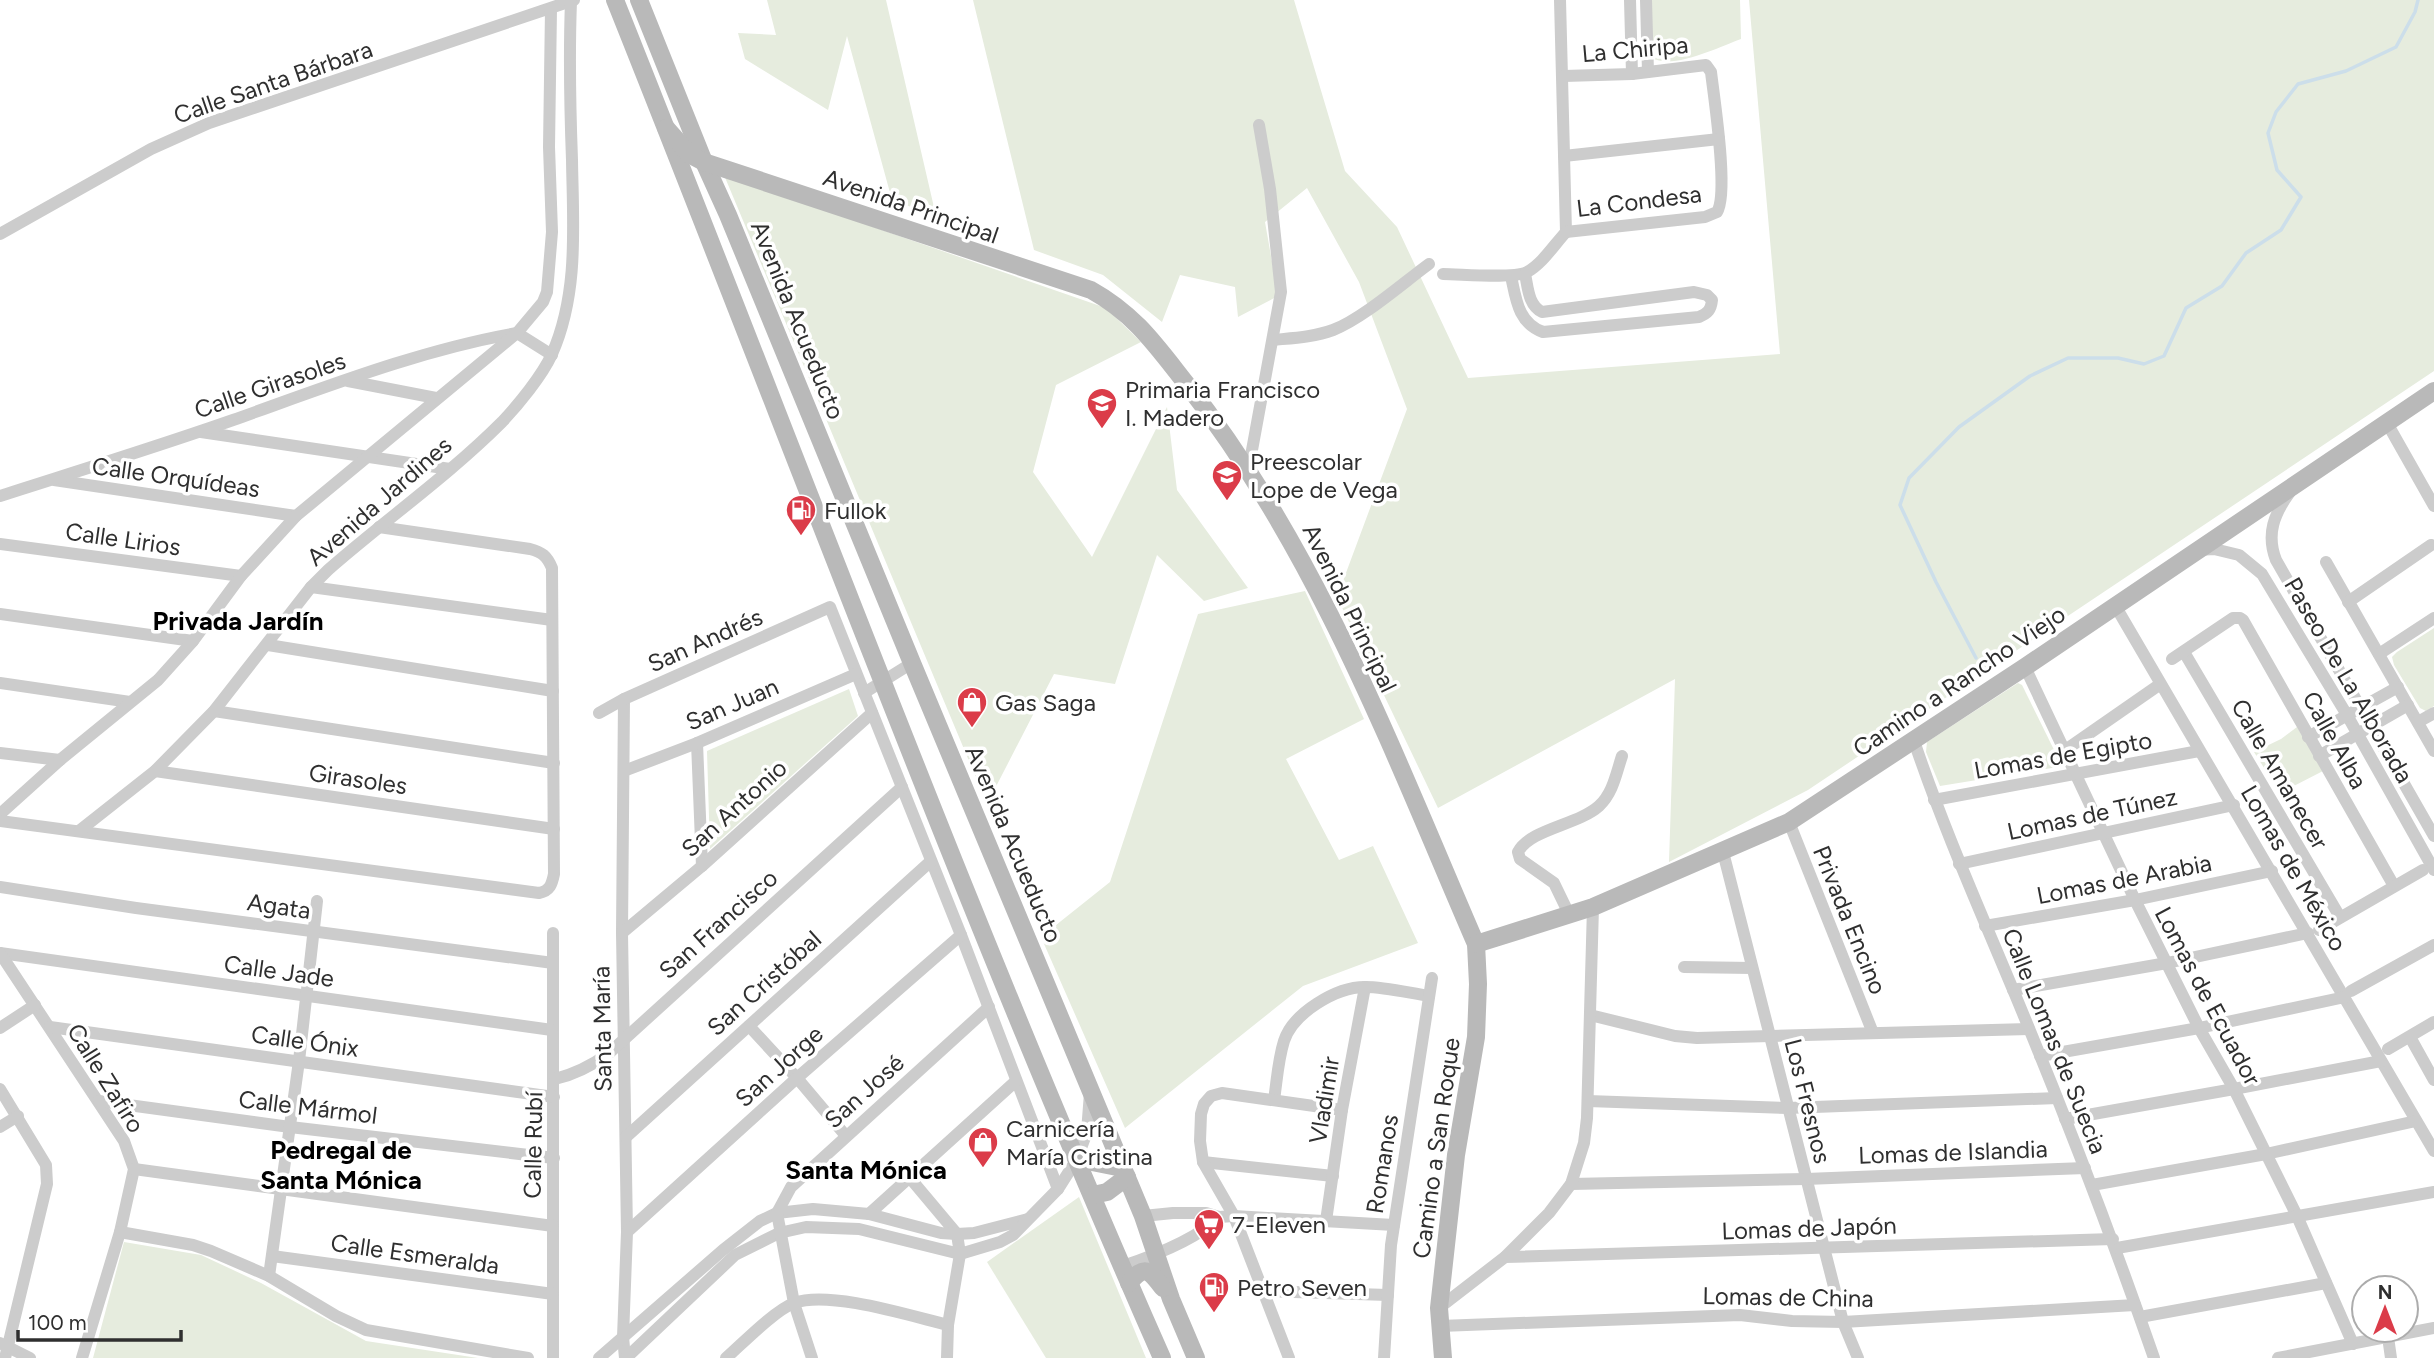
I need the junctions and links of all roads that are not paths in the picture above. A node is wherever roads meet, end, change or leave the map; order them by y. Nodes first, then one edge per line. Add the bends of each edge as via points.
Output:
1 (615, 0) edge
2 (639, 0) edge
3 (1560, 0) edge
4 (1630, 0) edge
5 (1646, 0) edge
6 (572, 1) edge
7 (551, 9) junction
8 (1648, 72) junction
9 (1632, 74) junction
10 (1564, 76) junction
11 (1259, 125) dead end
12 (666, 128) junction
13 (1719, 139) junction
14 (1564, 156) junction
15 (704, 162) junction
16 (1566, 232) junction
17 (0, 234) edge
18 (1429, 264) dead end
19 (1443, 274) dead end
20 (1525, 274) junction
21 (1510, 276) junction
22 (1532, 303) junction
23 (1520, 313) junction
24 (517, 333) junction
25 (1273, 340) junction
26 (552, 355) junction
27 (345, 380) junction
28 (2434, 391) edge
29 (436, 398) junction
30 (2388, 423) junction
31 (199, 432) junction
32 (365, 457) junction
33 (450, 468) junction
34 (1248, 472) junction
35 (50, 480) junction
36 (2292, 488) junction
37 (0, 495) edge
38 (2434, 506) edge
39 (296, 516) junction
40 (379, 527) junction
41 (0, 544) edge
42 (2431, 545) dead end
43 (2198, 550) junction
44 (2326, 562) dead end
45 (241, 576) junction
46 (2289, 584) junction
47 (311, 587) junction
48 (2274, 594) junction
49 (2348, 601) junction
50 (2116, 607) junction
51 (0, 614) edge
52 (2434, 618) edge
53 (552, 621) junction
54 (193, 640) junction
55 (268, 645) junction
56 (2184, 652) junction
57 (2379, 654) junction
58 (2172, 659) dead end
59 (912, 663) junction
60 (2025, 667) junction
61 (856, 674) junction
62 (884, 682) junction
63 (0, 683) edge
64 (2160, 685) junction
65 (2398, 687) junction
66 (553, 691) junction
67 (864, 693) junction
68 (624, 699) junction
69 (130, 702) junction
70 (2408, 705) junction
71 (2360, 707) junction
72 (215, 711) junction
73 (599, 713) dead end
74 (872, 713) junction
75 (2434, 713) edge
76 (2347, 715) junction
77 (2418, 722) junction
78 (2371, 725) junction
79 (2358, 733) junction
80 (2308, 737) junction
81 (1914, 741) junction
82 (697, 743) junction
83 (2064, 751) junction
84 (2199, 751) junction
85 (2434, 751) edge
86 (0, 753) edge
87 (1622, 756) dead end
88 (2319, 756) junction
89 (60, 760) junction
90 (554, 763) junction
91 (155, 771) junction
92 (624, 771) junction
93 (2075, 774) junction
94 (902, 787) junction
95 (1934, 800) junction
96 (2234, 805) junction
97 (0, 814) edge
98 (0, 821) edge
99 (1789, 822) junction
100 (554, 829) junction
101 (79, 831) junction
102 (2103, 834) junction
103 (2434, 836) edge
104 (1723, 852) junction
105 (931, 861) junction
106 (1959, 864) junction
107 (702, 866) junction
108 (2428, 870) edge
109 (2272, 871) junction
110 (2395, 886) junction
111 (0, 887) edge
112 (2135, 900) junction
113 (317, 901) dead end
114 (1593, 907) junction
115 (1569, 914) junction
116 (2340, 917) junction
117 (1985, 926) junction
118 (314, 932) junction
119 (2313, 932) junction
120 (553, 933) dead end
121 (622, 933) junction
122 (961, 935) junction
123 (1476, 944) junction
124 (2434, 945) edge
125 (0, 953) edge
126 (553, 963) junction
127 (2167, 963) junction
128 (1684, 967) dead end
129 (1752, 968) junction
130 (1432, 978) dead end
131 (1365, 987) junction
132 (2013, 990) junction
133 (2348, 994) junction
134 (306, 996) junction
135 (1429, 996) junction
136 (34, 1005) junction
137 (989, 1007) junction
138 (1590, 1015) junction
139 (2434, 1022) edge
140 (749, 1026) junction
141 (50, 1027) junction
142 (0, 1028) edge
143 (2199, 1028) junction
144 (2029, 1029) junction
145 (552, 1030) junction
146 (1872, 1033) junction
147 (1769, 1037) junction
148 (2410, 1037) junction
149 (623, 1039) junction
150 (2385, 1055) junction
151 (2039, 1056) junction
152 (299, 1061) junction
153 (797, 1078) junction
154 (555, 1079) junction
155 (2434, 1080) edge
156 (1016, 1081) junction
157 (0, 1089) edge
158 (2234, 1089) junction
159 (1090, 1093) junction
160 (554, 1097) junction
161 (2057, 1098) junction
162 (1274, 1100) junction
163 (99, 1101) junction
164 (1588, 1101) junction
165 (1788, 1108) junction
166 (1342, 1110) junction
167 (18, 1116) junction
168 (2065, 1118) junction
169 (2416, 1121) junction
170 (0, 1127) edge
171 (290, 1127) junction
172 (846, 1136) junction
173 (626, 1137) junction
174 (2434, 1151) edge
175 (2266, 1154) junction
176 (554, 1158) junction
177 (1077, 1160) junction
178 (1203, 1162) junction
179 (2084, 1168) junction
180 (134, 1169) junction
181 (1124, 1173) junction
182 (1333, 1175) junction
183 (910, 1178) junction
184 (1806, 1179) junction
185 (1571, 1184) junction
186 (2092, 1185) junction
187 (1058, 1189) junction
188 (282, 1190) junction
189 (2434, 1192) edge
190 (1093, 1195) junction
191 (777, 1213) junction
192 (869, 1214) junction
193 (1143, 1216) junction
194 (1234, 1216) junction
195 (2297, 1216) junction
196 (1219, 1217) junction
197 (1029, 1219) junction
198 (1326, 1221) junction
199 (1394, 1225) junction
200 (553, 1226) junction
201 (120, 1232) junction
202 (627, 1232) junction
203 (779, 1233) junction
204 (957, 1234) junction
205 (2115, 1244) junction
206 (1824, 1249) junction
207 (960, 1254) junction
208 (1157, 1255) junction
209 (272, 1256) junction
210 (1505, 1257) junction
211 (1123, 1266) junction
212 (269, 1276) junction
213 (1129, 1283) junction
214 (2326, 1283) junction
215 (1263, 1291) junction
216 (553, 1294) junction
217 (1388, 1295) junction
218 (1171, 1299) junction
219 (794, 1303) junction
220 (2137, 1311) junction
221 (1439, 1317) junction
222 (1843, 1322) junction
223 (948, 1325) junction
224 (2350, 1336) edge
225 (623, 1337) junction
226 (2350, 1344) edge
227 (4, 1349) edge
228 (2310, 1355) edge
229 (30, 1358) edge
230 (82, 1358) edge
231 (528, 1358) edge
232 (553, 1358) edge
233 (599, 1358) edge
234 (625, 1358) edge
235 (726, 1358) edge
236 (812, 1358) edge
237 (947, 1358) edge
238 (1162, 1358) edge
239 (1196, 1358) edge
240 (1289, 1358) edge
241 (1384, 1358) edge
242 (1443, 1358) edge
243 (1858, 1358) edge
244 (2154, 1358) edge
245 (2278, 1358) edge

1 - 12 street
2 - 15 street, Avenida Acueducto
3 - 10 street
4 - 9 street
5 - 8 street
6 - 7 street, Calle Santa Bárbara
6 - 26 street, Avenida Jardines via 574,242 567,307
7 - 17 street, Calle Santa Bárbara via 209,123 151,149
7 - 24 street, Avenida Jardines via 552,232 547,292
8 - 9 street, La Chiripa
8 - 13 street, La Chiripa via 1702,64 1709,68
9 - 10 street, La Chiripa
10 - 14 street
11 - 25 street via 1281,292
12 - 15 street via 689,154
12 - 62 street
13 - 14 street
13 - 16 street, La Condesa via 1721,199 1717,212 1694,219
14 - 16 street
15 - 34 street, Avenida Principal via 1045,274 1114,303 1155,344 1223,431
15 - 59 street, Avenida Acueducto
16 - 20 street
18 - 25 street via 1335,329
19 - 21 street
20 - 21 street
20 - 22 street
21 - 23 street
22 - 23 street
22 - 23 street via 1536,309 1552,312 1694,292 1712,300 1708,313 1699,317 1550,332 1535,329
24 - 26 street
24 - 27 street, Calle Girasoles via 475,340
24 - 29 street, Avenida Jardines
25 - 34 street
26 - 33 street, Avenida Jardines via 503,421
27 - 29 street
27 - 31 street, Calle Girasoles
28 - 30 street, Camino a Rancho Viejo
29 - 32 street, Avenida Jardines
30 - 36 street, Camino a Rancho Viejo
30 - 38 street
31 - 32 street
31 - 35 street, Calle Girasoles
32 - 33 street
32 - 39 street, Avenida Jardines
33 - 40 street, Avenida Jardines
34 - 123 street, Avenida Principal via 1325,603
35 - 37 street, Calle Girasoles
35 - 39 street, Calle Orquídeas
36 - 43 street, Camino a Rancho Viejo
36 - 46 street, Paseo De La Alborada via 2278,508 2271,533 2271,548
39 - 45 street, Avenida Jardines
40 - 47 street, Avenida Jardines
40 - 53 street via 545,555 552,568
41 - 45 street, Calle Lirios
42 - 49 street
43 - 48 street, Paseo De La Alborada via 2239,555 2262,574
43 - 50 street, Camino a Rancho Viejo
44 - 49 street
45 - 54 street, Avenida Jardines
46 - 48 street
46 - 71 street, Paseo De La Alborada
47 - 53 street
47 - 55 street, Avenida Jardines
48 - 76 street, Paseo De La Alborada
49 - 57 street
50 - 60 street, Camino a Rancho Viejo
50 - 64 street, Lomas de México
51 - 54 street
52 - 57 street
53 - 66 street
54 - 69 street, Avenida Jardines via 158,680
55 - 66 street
55 - 72 street, Avenida Jardines
56 - 58 street
56 - 80 street, Calle Alba via 2236,617 2246,623
56 - 116 street, Calle Amanecer
57 - 65 street
59 - 62 street
59 - 159 street, Avenida Acueducto
60 - 81 street, Camino a Rancho Viejo
60 - 83 street, Lomas de Ecuador
61 - 67 street
61 - 68 street, San Andrés via 830,607
61 - 82 street, San Juan
62 - 67 street
62 - 177 street
63 - 69 street
64 - 83 street
64 - 84 street, Lomas de México
65 - 70 street
65 - 71 street
66 - 90 street
67 - 74 street
68 - 73 street, San Andrés
68 - 92 street, Santa María
69 - 89 street
70 - 77 street
70 - 78 street
71 - 76 street
71 - 78 street, Paseo De La Alborada
72 - 90 street
72 - 91 street, Avenida Jardines
74 - 94 street
74 - 107 street, San Antonio
75 - 77 street
76 - 79 street, Paseo De La Alborada
76 - 80 street
77 - 85 street
78 - 79 street
78 - 103 street, Paseo De La Alborada
79 - 88 street
79 - 108 street, Paseo De La Alborada
80 - 88 street, Calle Alba
81 - 95 street, Calle Lomas de Suecia
81 - 99 street, Camino a Rancho Viejo
82 - 92 street, San Juan
82 - 107 street
83 - 93 street, Lomas de Ecuador
84 - 93 street, Lomas de Egipto
84 - 96 street, Lomas de México
86 - 89 street
87 - 115 street via 1613,784 1598,807 1524,844 1518,852 1520,859 1554,883
88 - 110 street, Calle Alba
89 - 97 street
90 - 100 street
91 - 100 street, Girasoles
91 - 101 street, Avenida Jardines
92 - 121 street, Santa María
93 - 95 street, Lomas de Egipto
93 - 102 street, Lomas de Ecuador
94 - 105 street
94 - 149 street, San Francisco
95 - 106 street, Calle Lomas de Suecia
96 - 102 street, Lomas de Túnez
96 - 109 street, Lomas de México
98 - 101 street
99 - 104 street, Camino a Rancho Viejo
99 - 146 street, Privada Encino
100 - 101 street via 554,874 549,888 539,893
102 - 106 street, Lomas de Túnez
102 - 112 street, Lomas de Ecuador
104 - 114 street, Camino a Rancho Viejo
104 - 129 street, Los Fresnos
105 - 122 street
105 - 140 street, San Cristóbal
106 - 117 street, Calle Lomas de Suecia
107 - 121 street, San Antonio
108 - 110 street
109 - 112 street, Lomas de Arabia
109 - 119 street, Lomas de México
110 - 116 street
111 - 118 street, Agata
112 - 117 street, Lomas de Arabia
112 - 127 street, Lomas de Ecuador
113 - 118 street
114 - 115 street, Camino a Rancho Viejo
114 - 138 street
115 - 123 street, Camino a Rancho Viejo
116 - 119 street
117 - 132 street, Calle Lomas de Suecia
118 - 126 street, Agata
118 - 134 street
119 - 127 street
119 - 133 street, Lomas de México
120 - 126 street, Calle Rubí
121 - 149 street, Santa María
122 - 137 street
122 - 153 street, San Jorge
123 - 221 street, Camino a San Roque via 1476,1037 1456,1155
124 - 133 street
125 - 134 street, Calle Jade
125 - 136 street, Calle Zafiro
126 - 145 street, Calle Rubí
127 - 132 street
127 - 143 street, Lomas de Ecuador
128 - 129 street
129 - 147 street, Los Fresnos
130 - 135 street, Romanos
131 - 135 street
131 - 162 street via 1339,993 1295,1022 1285,1039
131 - 166 street, Vladimir
132 - 144 street, Calle Lomas de Suecia
133 - 143 street
133 - 150 street, Lomas de México
134 - 145 street, Calle Jade
134 - 152 street
135 - 199 street, Romanos
136 - 141 street, Calle Zafiro
136 - 142 street
137 - 156 street
137 - 172 street, San José
138 - 147 street via 1675,1036
138 - 164 street
139 - 148 street
140 - 153 street
140 - 173 street, San Cristóbal
141 - 152 street, Calle Ónix
141 - 163 street, Calle Zafiro
143 - 151 street
143 - 158 street, Lomas de Ecuador
144 - 146 street
144 - 151 street, Calle Lomas de Suecia
145 - 154 street, Calle Rubí
146 - 147 street
147 - 165 street, Los Fresnos
148 - 150 street
148 - 155 street
149 - 154 street, San Francisco via 591,1066
149 - 173 street, Santa María
150 - 158 street
150 - 169 street, Lomas de México
151 - 161 street, Calle Lomas de Suecia
152 - 160 street, Calle Ónix
152 - 171 street
153 - 172 street
153 - 202 street, San Jorge
154 - 160 street, Calle Rubí
156 - 183 street
156 - 187 street
157 - 167 street
158 - 168 street
158 - 175 street, Lomas de Ecuador
159 - 177 street via 1087,1132
159 - 181 street, Avenida Acueducto
160 - 176 street, Calle Rubí
161 - 165 street
161 - 168 street, Calle Lomas de Suecia
162 - 166 street
162 - 178 street via 1222,1093 1210,1096 1199,1128
163 - 171 street, Calle Mármol
163 - 180 street, Calle Zafiro via 124,1141
164 - 165 street
164 - 185 street via 1584,1143
165 - 184 street, Los Fresnos
166 - 182 street, Vladimir
167 - 170 street
167 - 227 street via 46,1165 47,1178
168 - 179 street, Calle Lomas de Suecia
169 - 174 street, Lomas de México
169 - 175 street
171 - 176 street, Calle Mármol
171 - 188 street
172 - 191 street, San José via 791,1187
173 - 202 street, Santa María
175 - 186 street
175 - 195 street, Lomas de Ecuador
176 - 200 street, Calle Rubí
177 - 181 street
177 - 187 street
177 - 190 street
178 - 182 street
178 - 194 street
179 - 184 street, Lomas de Islandia
179 - 186 street, Calle Lomas de Suecia
180 - 188 street
180 - 201 street, Calle Zafiro
181 - 190 street via 1107,1192
181 - 193 street, Avenida Acueducto
182 - 198 street, Vladimir
183 - 192 street
183 - 204 street
184 - 185 street, Lomas de Islandia
184 - 206 street, Los Fresnos
185 - 210 street
186 - 205 street, Calle Lomas de Suecia
187 - 197 street
188 - 200 street
188 - 209 street
189 - 195 street, Lomas de Japón
190 - 211 street
191 - 192 street via 813,1209
191 - 203 street
191 - 225 street via 743,1233
192 - 204 street
193 - 196 street via 1206,1213
193 - 208 street, Avenida Acueducto
194 - 196 street
194 - 198 street
194 - 215 street
195 - 205 street, Lomas de Japón
195 - 214 street, Lomas de Ecuador
196 - 208 street
197 - 204 street
197 - 207 street via 1000,1242
198 - 199 street
199 - 217 street, Romanos
200 - 216 street, Calle Rubí
201 - 212 street via 193,1245
201 - 230 street, Calle Zafiro
202 - 225 street, Santa María
203 - 207 street via 806,1227 859,1229
203 - 219 street
203 - 234 street via 735,1255
204 - 207 street
205 - 206 street, Lomas de Japón
205 - 220 street, Calle Lomas de Suecia
206 - 210 street, Lomas de Japón
206 - 222 street, Los Fresnos
207 - 223 street
208 - 211 street
208 - 218 street, Avenida Acueducto
209 - 212 street
209 - 216 street, Calle Esmeralda
210 - 221 street
211 - 213 street
212 - 231 street via 366,1330
213 - 218 street via 1142,1271 1150,1272
213 - 238 street
214 - 220 street, Lomas de China
214 - 224 street, Lomas de Ecuador
215 - 217 street
215 - 240 street
216 - 232 street, Calle Rubí
217 - 241 street, Romanos
218 - 239 street, Avenida Acueducto
219 - 223 street via 842,1301
219 - 235 street
219 - 236 street
220 - 222 street, Lomas de China
220 - 244 street, Calle Lomas de Suecia
221 - 222 street, Lomas de China via 1740,1315
221 - 242 street, Camino a San Roque
222 - 243 street, Los Fresnos
223 - 237 street
225 - 233 street
225 - 234 street, Santa María
226 - 228 street
227 - 229 street
228 - 245 street

